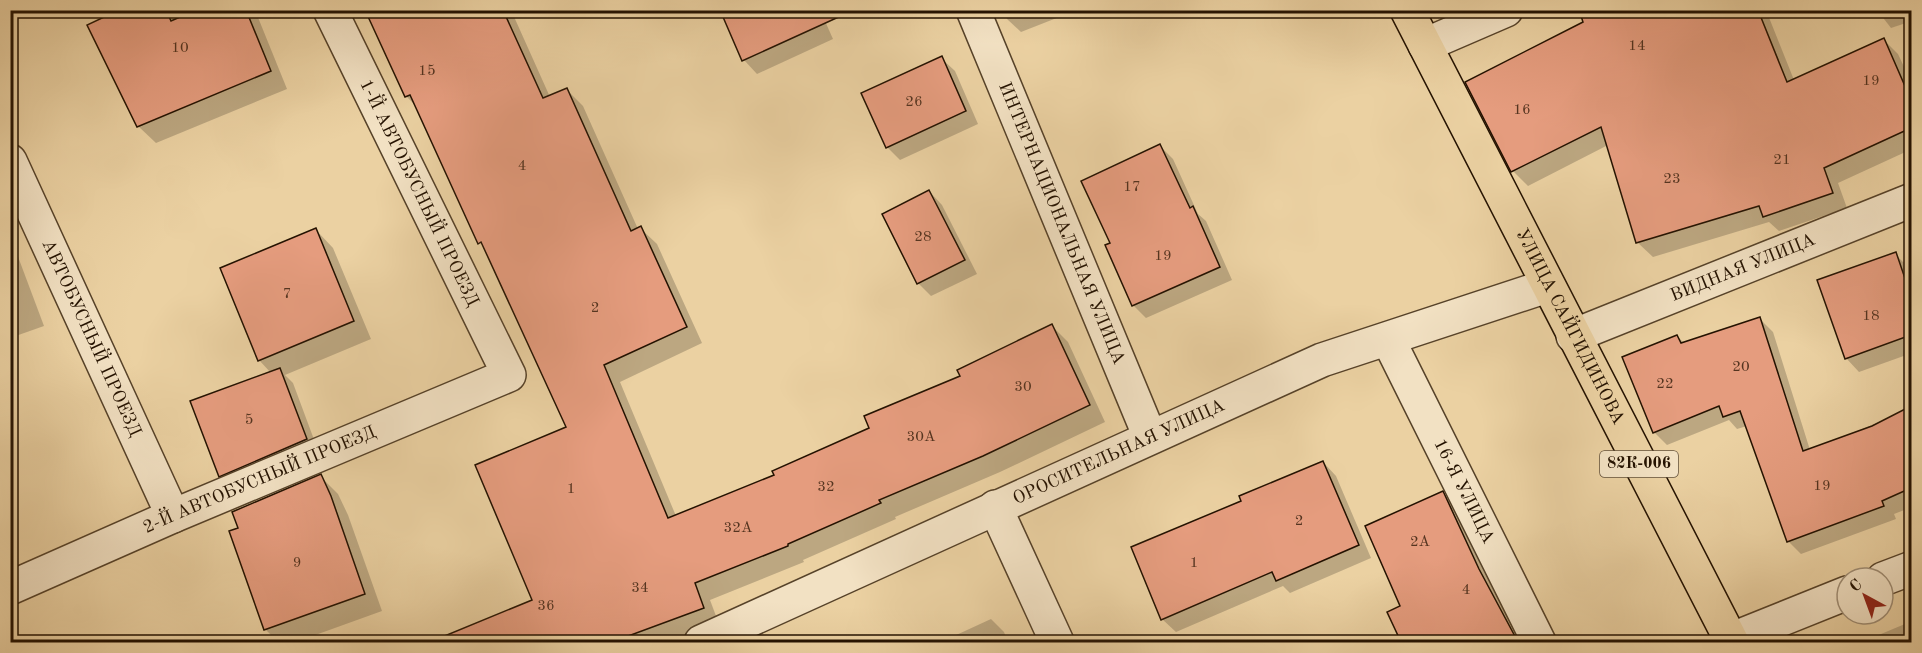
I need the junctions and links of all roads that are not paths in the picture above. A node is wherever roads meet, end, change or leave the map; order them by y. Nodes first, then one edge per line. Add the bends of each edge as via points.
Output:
1 (330, 10) edge
2 (973, 10) edge
3 (1407, 10) edge
4 (1506, 10) edge
5 (1425, 45) junction
6 (10, 161) edge
7 (1911, 200) edge
8 (1546, 286) junction
9 (1573, 336) junction
10 (1388, 339) junction
11 (509, 375) joint
12 (1150, 437) junction
13 (995, 507) junction
14 (173, 516) junction
15 (1911, 568) edge
16 (1895, 574) edge
17 (10, 588) edge
18 (1835, 598) edge
19 (1731, 641) edge
20 (701, 642) edge
21 (1057, 642) edge
22 (1539, 642) edge

1 - 11 street, 1-Й АВТОБУСНЫЙ ПРОЕЗД
2 - 12 street, ИНТЕРНАЦИОНАЛЬНАЯ УЛИЦА
3 - 5 main road, УЛИЦА САЙГИДИНОВА / 82К-006
4 - 5 street
5 - 8 main road, УЛИЦА САЙГИДИНОВА / 82К-006
6 - 14 street, АВТОБУСНЫЙ ПРОЕЗД
7 - 9 street, ВИДНАЯ УЛИЦА
8 - 9 main road, УЛИЦА САЙГИДИНОВА / 82К-006
8 - 10 street, ОРОСИТЕЛЬНАЯ УЛИЦА
9 - 19 main road, УЛИЦА САЙГИДИНОВА / 82К-006
10 - 12 street, ОРОСИТЕЛЬНАЯ УЛИЦА via 1322,360
10 - 22 street, 16-Я УЛИЦА
11 - 14 street, 2-Й АВТОБУСНЫЙ ПРОЕЗД
12 - 13 street, ОРОСИТЕЛЬНАЯ УЛИЦА
13 - 20 street, ОРОСИТЕЛЬНАЯ УЛИЦА
13 - 21 street
14 - 17 street, 2-Й АВТОБУСНЫЙ ПРОЕЗД
15 - 16 street
18 - 19 street

